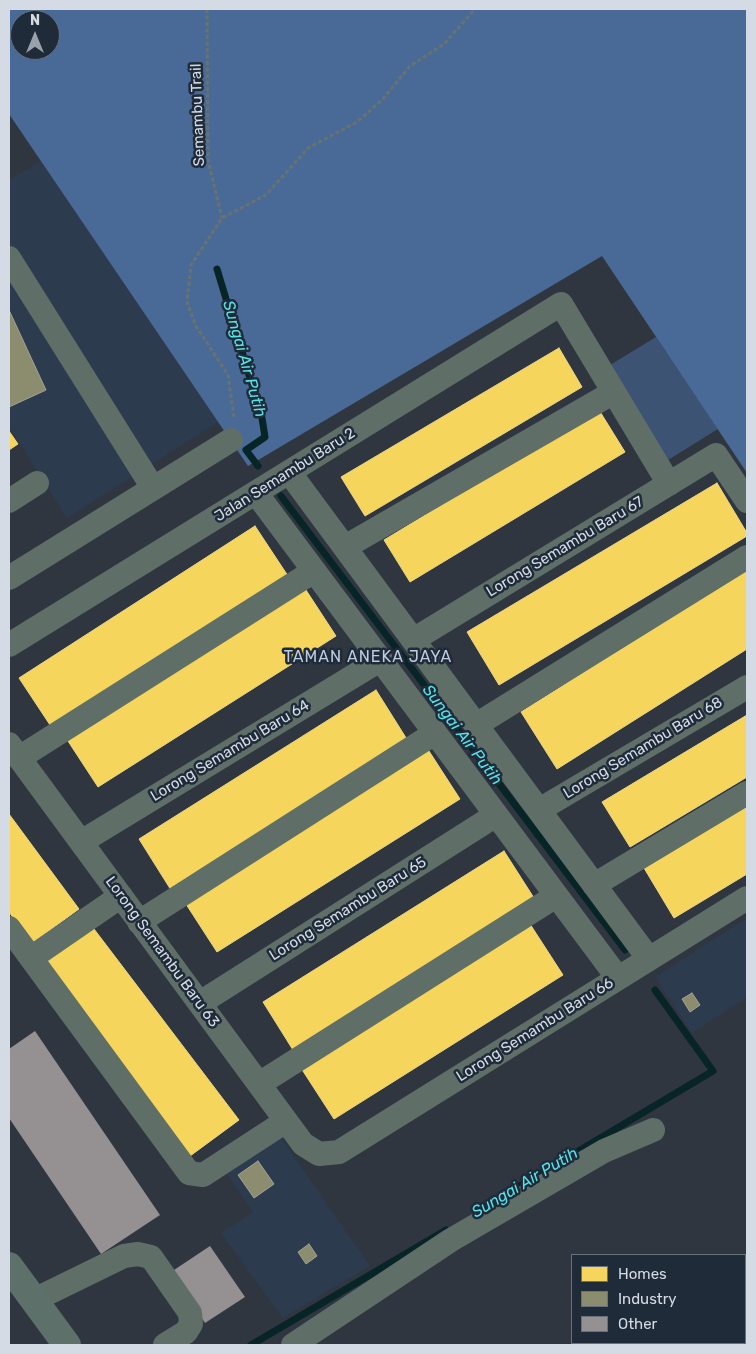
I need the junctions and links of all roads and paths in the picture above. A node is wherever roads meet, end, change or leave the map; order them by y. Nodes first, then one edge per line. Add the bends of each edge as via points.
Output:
1 (207, 9) edge
2 (475, 9) edge
3 (222, 218) junction
4 (9, 258) edge
5 (614, 392) junction
6 (231, 440) joint
7 (290, 472) junction
8 (37, 483) dead end
9 (669, 484) junction
10 (153, 488) junction
11 (256, 493) junction
12 (9, 501) edge
13 (747, 501) edge
14 (345, 547) junction
15 (747, 557) edge
16 (314, 571) junction
17 (9, 578) edge
18 (413, 640) junction
19 (9, 645) edge
20 (380, 660) junction
21 (747, 687) edge
22 (476, 725) junction
23 (435, 733) junction
24 (14, 751) edge
25 (747, 793) edge
26 (539, 810) junction
27 (496, 815) junction
28 (81, 842) junction
29 (594, 885) junction
30 (120, 896) junction
31 (556, 896) junction
32 (747, 898) edge
33 (139, 922) junction
34 (9, 928) edge
35 (31, 958) junction
36 (648, 959) junction
37 (618, 978) junction
38 (200, 1003) junction
39 (259, 1084) junction
40 (286, 1121) junction
41 (653, 1130) dead end
42 (319, 1154) joint
43 (9, 1266) edge
44 (34, 1300) junction
45 (67, 1345) edge
46 (165, 1345) edge
47 (293, 1345) edge

1 - 3 path, Semambu Trail via 208,160
2 - 3 path via 444,44 410,66 382,100 357,122 308,148 266,195
3 - 6 path via 191,265 187,302 196,326 228,375 234,412
4 - 10 street
5 - 7 street, Jalan Semambu Baru 2 via 561,304
5 - 9 street
5 - 14 street
6 - 10 street
7 - 11 street, Jalan Semambu Baru 2
7 - 14 street
8 - 12 street
9 - 13 street, Lorong Semambu Baru 67 via 716,455
9 - 18 street, Lorong Semambu Baru 67
10 - 17 street
11 - 16 street
11 - 19 street, Jalan Semambu Baru 2
14 - 18 street
15 - 22 street
16 - 20 street
16 - 24 street
18 - 22 street
20 - 23 street
20 - 28 street, Lorong Semambu Baru 64
21 - 26 street, Lorong Semambu Baru 68
22 - 26 street
23 - 27 street
23 - 33 street
24 - 28 street, Lorong Semambu Baru 63
25 - 29 street
26 - 29 street
27 - 31 street
27 - 38 street, Lorong Semambu Baru 65
28 - 30 street, Lorong Semambu Baru 63
29 - 36 street
30 - 33 street, Lorong Semambu Baru 63
30 - 35 street
31 - 37 street
31 - 39 street
32 - 36 street, Lorong Semambu Baru 66
33 - 38 street, Lorong Semambu Baru 63
34 - 35 street
35 - 40 street via 190,1173 203,1175
36 - 37 street, Lorong Semambu Baru 66
37 - 42 street, Lorong Semambu Baru 66 via 339,1152
38 - 39 street, Lorong Semambu Baru 63
39 - 40 street, Lorong Semambu Baru 63
40 - 42 street, Lorong Semambu Baru 63 via 303,1144
41 - 47 street via 604,1151 451,1240
43 - 44 main road
44 - 45 main road
44 - 46 street via 124,1256 138,1254 151,1258 190,1313 191,1324 186,1332

